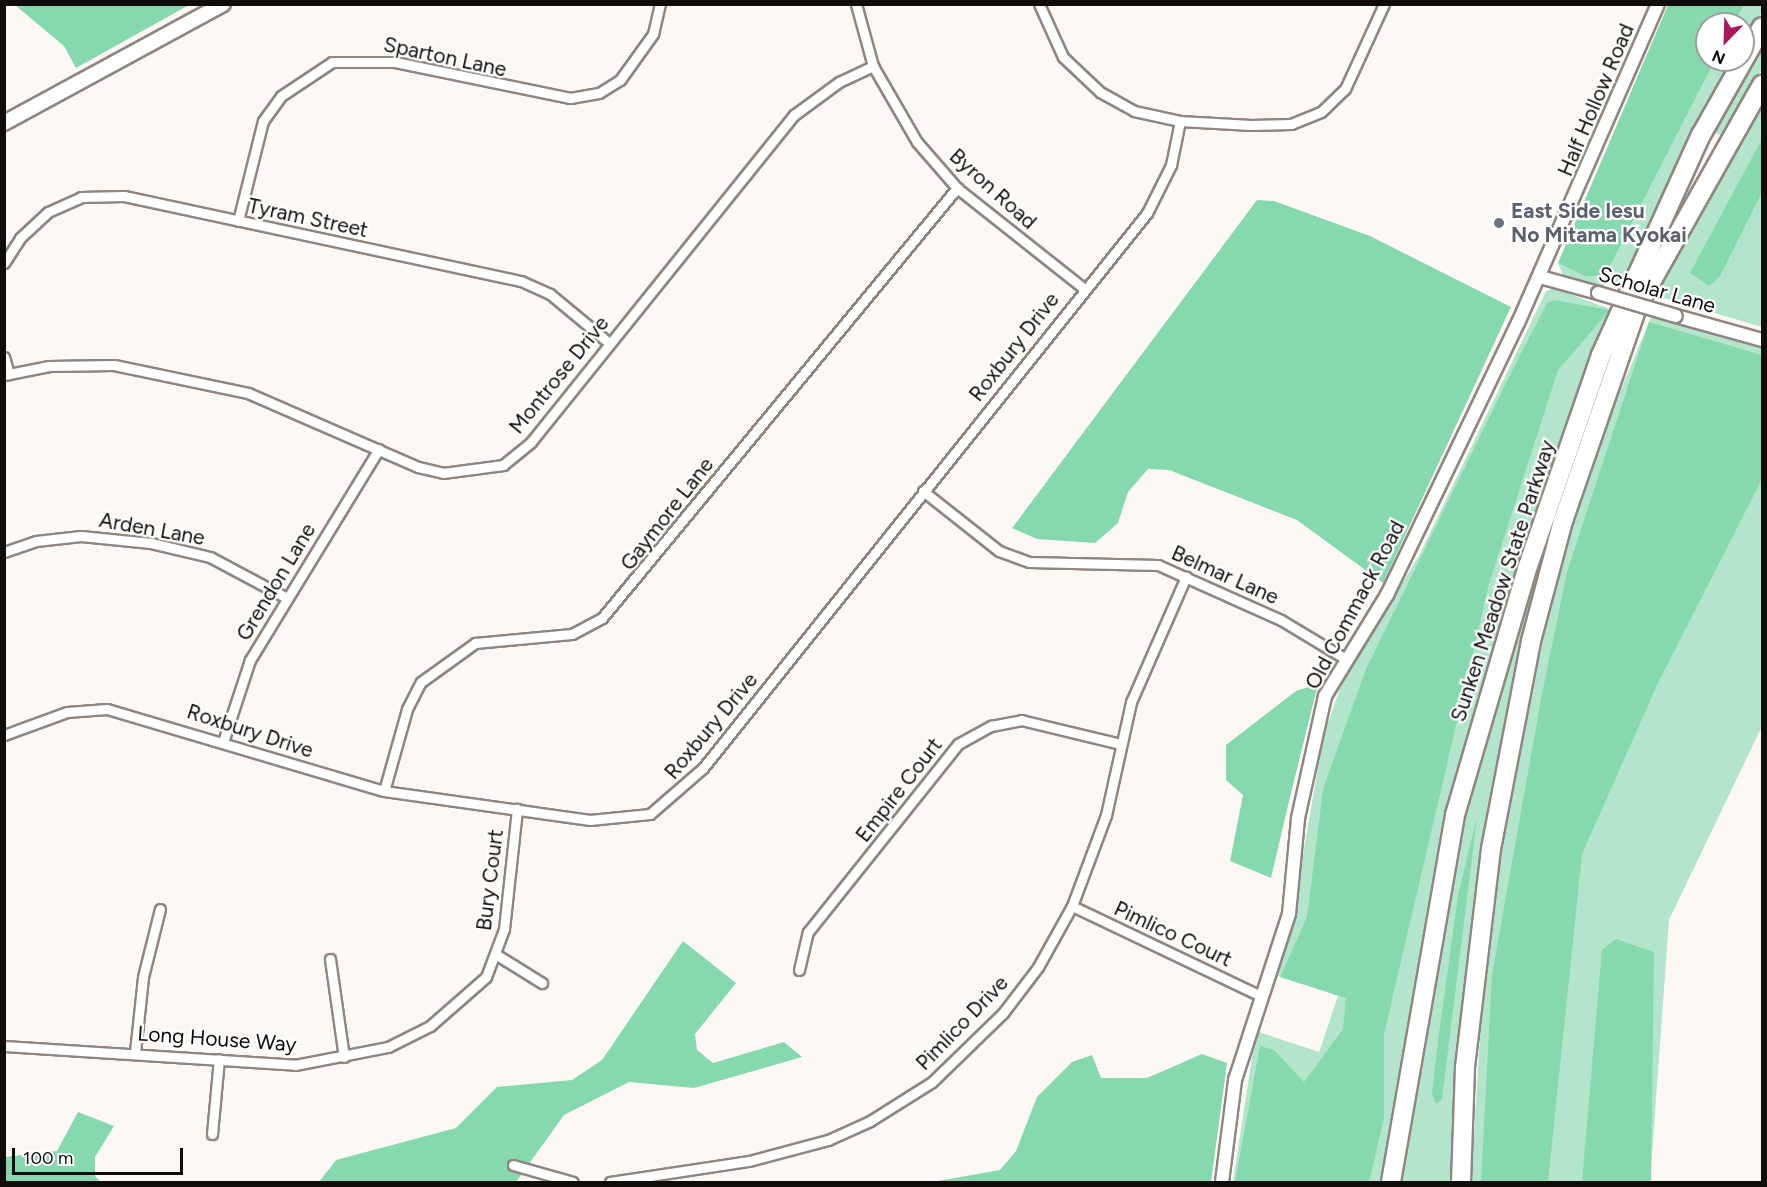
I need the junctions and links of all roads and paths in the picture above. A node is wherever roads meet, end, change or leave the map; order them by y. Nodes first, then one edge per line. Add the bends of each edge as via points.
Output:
1 (223, 4) edge
2 (660, 4) edge
3 (856, 4) edge
4 (1039, 4) edge
5 (1384, 4) edge
6 (1658, 4) edge
7 (1762, 27) edge
8 (873, 66) junction
9 (1762, 86) edge
10 (1180, 121) junction
11 (4, 123) edge
12 (957, 188) junction
13 (238, 221) junction
14 (4, 263) edge
15 (1540, 276) junction
16 (1083, 288) junction
17 (1762, 340) edge
18 (609, 343) junction
19 (4, 357) edge
20 (7, 374) edge
21 (379, 449) junction
22 (923, 491) junction
23 (4, 552) edge
24 (1186, 578) junction
25 (285, 597) junction
26 (1344, 658) junction
27 (4, 735) edge
28 (223, 742) junction
29 (1120, 744) junction
30 (384, 791) junction
31 (517, 809) junction
32 (1072, 906) junction
33 (160, 909) dead end
34 (497, 955) junction
35 (330, 959) dead end
36 (799, 970) dead end
37 (542, 982) dead end
38 (1259, 995) junction
39 (4, 1046) edge
40 (135, 1052) junction
41 (344, 1057) junction
42 (219, 1059) junction
43 (212, 1134) dead end
44 (513, 1165) dead end
45 (653, 1179) edge
46 (573, 1182) edge
47 (609, 1182) edge
48 (1222, 1182) edge
49 (1391, 1182) edge
50 (1461, 1182) edge

1 - 11 main road
2 - 13 street, Sparton Lane via 653,34 620,80 599,93 570,98 395,63 332,62 280,96 263,121
3 - 8 street, Byron Road
4 - 10 street via 1063,57 1100,92 1134,111
5 - 10 street via 1345,89 1321,112 1291,124
6 - 15 street, Half Hollow Road
7 - 49 highway, Sunken Meadow State Parkway via 1701,135 1600,355 1528,566 1455,815
8 - 12 street, Byron Road via 893,108
8 - 18 street, Montrose Drive via 839,82 794,115
9 - 50 highway, Sunken Meadow State Parkway via 1638,305 1563,521 1531,641 1491,849 1465,1067
10 - 16 street, Roxbury Drive via 1171,165 1147,213
12 - 16 street, Byron Road
12 - 30 street, Gaymore Lane via 849,313 610,611 572,634 475,643 446,659 421,682 407,710
13 - 14 street, Tyram Street via 124,196 81,197 48,212 20,238
13 - 18 street, Tyram Street via 521,281 550,294
15 - 17 street, Scholar Lane, bridge
15 - 26 street, Old Commack Road via 1387,595
16 - 22 street, Roxbury Drive
18 - 21 street, Montrose Drive via 531,441 503,465 443,473
19 - 20 street
20 - 21 street, Montrose Drive via 49,366 136,370 248,393
21 - 25 street, Grendon Lane
22 - 24 street, Belmar Lane via 999,551 1029,562 1132,561
22 - 31 street, Roxbury Drive via 680,792 650,814 615,819
23 - 25 street, Arden Lane via 36,541 81,536 151,543 229,565
24 - 26 street, Belmar Lane via 1281,620
24 - 29 street, Pimlico Drive via 1131,702
25 - 28 street, Grendon Lane via 250,660
26 - 38 street, Old Commack Road via 1325,696 1314,743 1298,818 1289,914
27 - 28 street, Roxbury Drive via 66,712 107,709
28 - 30 street, Roxbury Drive
29 - 32 street, Pimlico Drive via 1106,815
29 - 36 street, Empire Court via 1021,720 991,726 958,744 808,932
30 - 31 street, Roxbury Drive
31 - 34 street, Bury Court
32 - 38 street, Pimlico Court
32 - 45 street, Pimlico Drive via 1038,967 1003,1013 932,1082 870,1121 828,1140 749,1161
33 - 40 street via 143,977
34 - 37 street
34 - 41 street, Long House Way via 486,977 430,1026 388,1047
35 - 41 street
38 - 48 street, Old Commack Road via 1235,1080
39 - 40 street, Long House Way
40 - 42 street, Long House Way
41 - 42 street, Long House Way via 295,1065
42 - 43 street
44 - 46 street
45 - 47 street, Pimlico Drive

